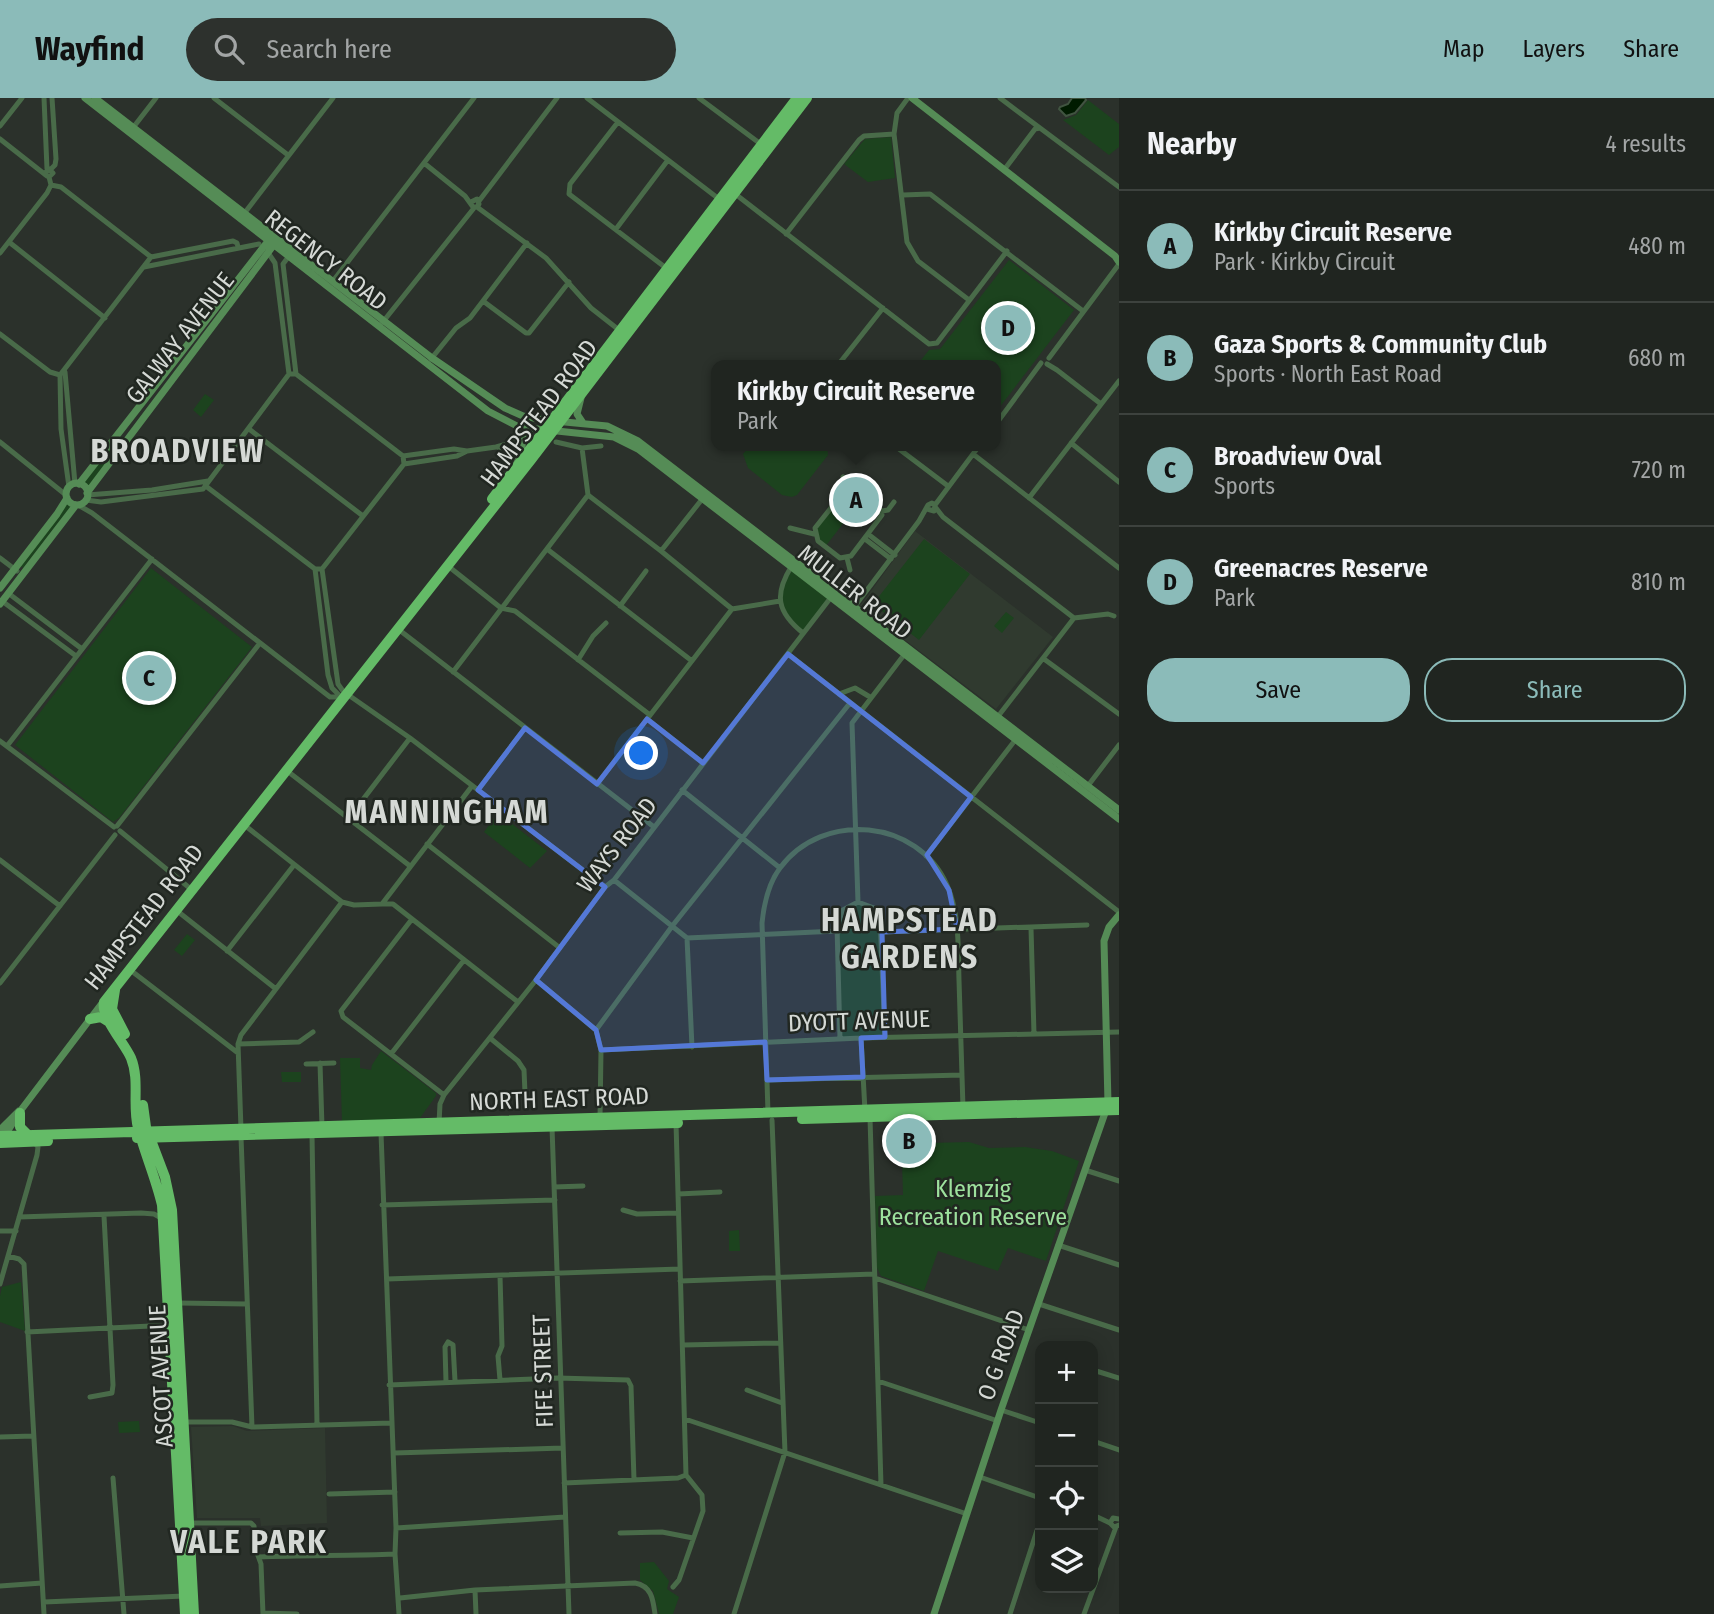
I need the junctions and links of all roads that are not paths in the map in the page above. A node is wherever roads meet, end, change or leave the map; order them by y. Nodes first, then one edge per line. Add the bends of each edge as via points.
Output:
1 (22, 98) edge
2 (44, 98) edge
3 (52, 98) edge
4 (85, 98) edge
5 (95, 98) edge
6 (156, 98) edge
7 (214, 98) edge
8 (333, 98) edge
9 (557, 98) edge
10 (587, 98) edge
11 (699, 98) edge
12 (797, 98) edge
13 (807, 98) edge
14 (910, 98) edge
15 (1000, 98) edge
16 (472, 99) edge
17 (0, 113) edge
18 (6, 118) junction
19 (618, 122) junction
20 (0, 126) edge
21 (1040, 128) junction
22 (132, 130) junction
23 (894, 134) junction
24 (0, 139) edge
25 (765, 148) junction
26 (288, 155) junction
27 (668, 160) junction
28 (424, 163) junction
29 (1004, 170) junction
30 (48, 172) junction
31 (51, 185) junction
32 (1119, 187) edge
33 (731, 191) junction
34 (903, 195) junction
35 (722, 202) junction
36 (475, 203) junction
37 (242, 215) junction
38 (616, 229) junction
39 (260, 233) junction
40 (786, 234) junction
41 (274, 240) junction
42 (9, 242) junction
43 (527, 243) junction
44 (238, 247) junction
45 (259, 248) junction
46 (1007, 251) junction
47 (0, 253) edge
48 (269, 254) junction
49 (289, 256) junction
50 (151, 257) junction
51 (1119, 263) edge
52 (144, 267) junction
53 (670, 270) junction
54 (332, 281) junction
55 (569, 282) junction
56 (970, 300) junction
57 (484, 301) junction
58 (883, 308) junction
59 (1083, 312) junction
60 (105, 318) junction
61 (382, 323) junction
62 (622, 332) junction
63 (0, 334) edge
64 (842, 360) edge
65 (430, 361) junction
66 (1046, 361) junction
67 (62, 373) junction
68 (292, 374) junction
69 (1119, 381) edge
70 (585, 387) junction
71 (1101, 404) junction
72 (1001, 417) edge
73 (583, 423) junction
74 (552, 426) junction
75 (519, 427) junction
76 (249, 429) junction
77 (524, 439) junction
78 (0, 442) edge
79 (556, 442) dead end
80 (1071, 443) junction
81 (601, 446) dead end
82 (496, 447) junction
83 (582, 448) junction
84 (467, 451) junction
85 (902, 451) edge
86 (975, 451) edge
87 (973, 454) junction
88 (403, 456) junction
89 (518, 463) junction
90 (404, 464) junction
91 (843, 477) dead end
92 (1119, 482) edge
93 (207, 484) junction
94 (948, 486) junction
95 (67, 487) junction
96 (850, 488) junction
97 (588, 495) junction
98 (705, 496) junction
99 (1029, 498) junction
100 (894, 502) dead end
101 (85, 503) junction
102 (932, 508) junction
103 (882, 511) junction
104 (363, 516) junction
105 (790, 528) dead end
106 (814, 534) junction
107 (867, 537) junction
108 (547, 549) junction
109 (661, 551) junction
110 (893, 557) junction
111 (0, 558) edge
112 (847, 558) junction
113 (152, 559) junction
114 (445, 564) junction
115 (791, 567) junction
116 (1119, 568) edge
117 (14, 569) junction
118 (315, 569) junction
119 (322, 569) junction
120 (850, 570) dead end
121 (646, 571) dead end
122 (22, 575) junction
123 (0, 588) edge
124 (8, 593) junction
125 (833, 595) junction
126 (780, 601) junction
127 (1, 602) edge
128 (620, 606) junction
129 (501, 608) junction
130 (732, 609) junction
131 (852, 610) junction
132 (1119, 610) edge
133 (1074, 618) junction
134 (1116, 618) edge
135 (606, 623) dead end
136 (396, 627) junction
137 (803, 633) junction
138 (260, 643) junction
139 (82, 649) junction
140 (907, 652) junction
141 (788, 654) junction
142 (76, 656) junction
143 (1044, 659) junction
144 (578, 660) junction
145 (692, 662) junction
146 (453, 672) junction
147 (839, 694) junction
148 (341, 696) junction
149 (870, 697) junction
150 (850, 703) junction
151 (860, 710) junction
152 (1119, 715) edge
153 (649, 717) junction
154 (995, 719) junction
155 (525, 728) junction
156 (1018, 737) junction
157 (410, 738) junction
158 (0, 741) edge
159 (1119, 745) edge
160 (7, 746) junction
161 (703, 762) junction
162 (286, 770) junction
163 (597, 784) junction
164 (475, 788) junction
165 (1086, 789) junction
166 (682, 790) junction
167 (971, 797) junction
168 (1119, 810) edge
169 (348, 819) junction
170 (1119, 819) edge
171 (243, 824) junction
172 (654, 827) junction
173 (856, 829) junction
174 (116, 831) junction
175 (741, 838) junction
176 (427, 844) junction
177 (926, 856) junction
178 (1, 864) edge
179 (294, 865) junction
180 (410, 866) junction
181 (780, 867) junction
182 (614, 880) junction
183 (605, 887) junction
184 (192, 890) junction
185 (342, 902) junction
186 (858, 902) junction
187 (382, 904) junction
188 (60, 906) junction
189 (176, 910) junction
190 (1119, 913) edge
191 (412, 919) junction
192 (673, 925) junction
193 (1087, 926) dead end
194 (1031, 928) junction
195 (957, 929) junction
196 (837, 932) junction
197 (881, 932) junction
198 (763, 936) junction
199 (687, 938) junction
200 (560, 948) junction
201 (227, 951) junction
202 (464, 960) junction
203 (130, 969) junction
204 (3, 974) edge
205 (536, 980) junction
206 (0, 983) edge
207 (116, 986) junction
208 (276, 989) junction
209 (104, 1002) junction
210 (518, 1002) junction
211 (90, 1019) junction
212 (111, 1025) junction
213 (596, 1030) junction
214 (313, 1032) dead end
215 (1107, 1032) junction
216 (1119, 1032) edge
217 (1034, 1034) junction
218 (240, 1035) junction
219 (961, 1036) junction
220 (885, 1037) junction
221 (490, 1038) junction
222 (861, 1038) junction
223 (840, 1039) junction
224 (765, 1042) junction
225 (224, 1043) junction
226 (238, 1044) junction
227 (692, 1047) junction
228 (601, 1050) junction
229 (238, 1053) junction
230 (391, 1054) junction
231 (306, 1063) dead end
232 (320, 1063) junction
233 (334, 1063) dead end
234 (962, 1075) junction
235 (863, 1077) junction
236 (767, 1080) junction
237 (525, 1093) dead end
238 (444, 1096) junction
239 (1111, 1105) edge
240 (1119, 1110) edge
241 (20, 1111) junction
242 (963, 1112) junction
243 (867, 1114) junction
244 (770, 1116) junction
245 (676, 1120) junction
246 (600, 1122) junction
247 (552, 1124) junction
248 (439, 1127) junction
249 (316, 1129) junction
250 (380, 1129) junction
251 (241, 1133) junction
252 (145, 1135) junction
253 (1, 1137) edge
254 (178, 1138) junction
255 (34, 1143) junction
256 (160, 1163) junction
257 (1084, 1170) junction
258 (1119, 1181) edge
259 (583, 1186) dead end
260 (554, 1187) junction
261 (720, 1192) dead end
262 (678, 1194) junction
263 (555, 1200) junction
264 (382, 1205) junction
265 (623, 1210) dead end
266 (678, 1213) junction
267 (104, 1216) junction
268 (19, 1217) junction
269 (163, 1219) junction
270 (0, 1231) edge
271 (16, 1231) junction
272 (1058, 1245) junction
273 (8, 1256) junction
274 (1119, 1265) edge
275 (680, 1269) junction
276 (557, 1273) junction
277 (500, 1276) junction
278 (874, 1276) junction
279 (778, 1277) junction
280 (387, 1279) junction
281 (680, 1281) junction
282 (0, 1284) edge
283 (173, 1303) junction
284 (247, 1304) junction
285 (1039, 1304) junction
286 (174, 1325) junction
287 (110, 1328) junction
288 (1029, 1330) junction
289 (1119, 1331) edge
290 (27, 1332) junction
291 (780, 1343) junction
292 (683, 1345) junction
293 (1098, 1372) edge
294 (1119, 1378) edge
295 (500, 1380) junction
296 (561, 1380) junction
297 (455, 1381) junction
298 (878, 1381) junction
299 (446, 1382) junction
300 (389, 1385) junction
301 (747, 1390) dead end
302 (90, 1398) dead end
303 (782, 1403) junction
304 (1001, 1410) junction
305 (685, 1419) junction
306 (998, 1421) junction
307 (1035, 1421) edge
308 (179, 1422) junction
309 (391, 1423) junction
310 (317, 1424) junction
311 (252, 1427) junction
312 (33, 1436) junction
313 (0, 1437) edge
314 (1098, 1443) edge
315 (563, 1448) junction
316 (1119, 1450) edge
317 (785, 1452) junction
318 (394, 1453) junction
319 (686, 1475) junction
320 (980, 1477) junction
321 (113, 1478) dead end
322 (634, 1480) junction
323 (564, 1483) junction
324 (881, 1485) junction
325 (394, 1492) junction
326 (329, 1494) dead end
327 (1035, 1495) edge
328 (1119, 1508) edge
329 (967, 1514) junction
330 (565, 1517) junction
331 (1114, 1522) edge
332 (185, 1523) junction
333 (396, 1528) junction
334 (1037, 1530) edge
335 (620, 1533) dead end
336 (693, 1538) junction
337 (395, 1554) junction
338 (259, 1557) junction
339 (42, 1583) junction
340 (569, 1585) junction
341 (0, 1586) edge
342 (192, 1586) junction
343 (673, 1587) dead end
344 (475, 1590) junction
345 (184, 1596) junction
346 (400, 1598) junction
347 (122, 1599) junction
348 (44, 1602) junction
349 (193, 1609) edge
350 (44, 1614) edge
351 (124, 1614) edge
352 (185, 1614) edge
353 (263, 1614) edge
354 (297, 1614) edge
355 (399, 1614) edge
356 (476, 1614) edge
357 (569, 1614) edge
358 (655, 1614) edge
359 (734, 1614) edge
360 (934, 1614) edge
361 (1010, 1614) edge
362 (1084, 1614) edge

1 - 18 street
2 - 30 street
3 - 30 street via 56,159
4 - 22 main road, REGENCY ROAD
5 - 22 main road, REGENCY ROAD
6 - 22 street
7 - 26 street
8 - 26 street
9 - 36 street
10 - 19 street
11 - 25 street
12 - 25 highway, HAMPSTEAD ROAD
13 - 25 highway, HAMPSTEAD ROAD
14 - 23 street via 897,113
14 - 29 main road
15 - 21 street
16 - 28 street
17 - 18 street
18 - 20 street
19 - 27 street
19 - 38 street via 570,184 569,194
21 - 29 street
21 - 32 street
22 - 37 main road, REGENCY ROAD
23 - 34 street
23 - 40 street via 859,140
24 - 30 street
25 - 33 highway, HAMPSTEAD ROAD
26 - 37 street
27 - 35 street
27 - 38 street
28 - 36 street
28 - 54 street
29 - 51 main road
30 - 31 street
31 - 42 street
31 - 50 street via 61,187
33 - 35 highway, HAMPSTEAD ROAD
33 - 40 street
34 - 46 street via 930,194
34 - 56 street via 911,252
35 - 53 highway, HAMPSTEAD ROAD
36 - 43 street
36 - 61 street
37 - 39 main road, REGENCY ROAD
37 - 41 main road, REGENCY ROAD
38 - 53 street
39 - 41 main road, REGENCY ROAD
39 - 45 street
40 - 58 street
41 - 45 main road, GALWAY AVENUE
41 - 48 main road, GALWAY AVENUE
41 - 49 main road, REGENCY ROAD
41 - 54 main road, REGENCY ROAD
42 - 47 street
42 - 60 street
43 - 55 street
43 - 57 street
44 - 45 street
44 - 50 street via 233,241
44 - 52 street
45 - 95 main road, GALWAY AVENUE
46 - 56 street
46 - 59 street
48 - 68 street via 275,263
48 - 101 main road, GALWAY AVENUE via 99,475
49 - 61 main road, REGENCY ROAD
49 - 68 street via 283,264
50 - 52 street
51 - 59 street
52 - 60 street
53 - 62 highway, HAMPSTEAD ROAD
54 - 61 main road, REGENCY ROAD
55 - 57 street via 529,334
55 - 62 street via 591,308
56 - 58 street via 937,343 929,344
57 - 65 street
58 - 64 street
59 - 66 street
60 - 67 street
61 - 65 main road, REGENCY ROAD
62 - 70 highway, HAMPSTEAD ROAD
62 - 74 highway, HAMPSTEAD ROAD
63 - 67 street via 50,372
65 - 74 main road, REGENCY ROAD via 505,408
65 - 75 main road, REGENCY ROAD via 488,411
66 - 71 street
66 - 72 street
67 - 95 street
68 - 76 street
68 - 88 street
69 - 71 street
70 - 73 main road via 577,412
70 - 74 highway, HAMPSTEAD ROAD
71 - 80 street
73 - 74 main road, MULLER ROAD
73 - 98 main road, MULLER ROAD via 607,426 630,436
74 - 75 main road, REGENCY ROAD
74 - 89 highway, HAMPSTEAD ROAD
74 - 98 main road, MULLER ROAD via 614,437
74 - 114 highway, HAMPSTEAD ROAD
75 - 77 main road
76 - 93 street
76 - 104 street
77 - 82 street
77 - 89 main road
78 - 95 street
79 - 83 street
80 - 92 street
80 - 99 street
81 - 83 street
82 - 84 street
82 - 89 street via 514,451
83 - 97 street
84 - 88 street
84 - 90 street
85 - 94 street
86 - 87 street
87 - 94 street
87 - 99 street
88 - 90 street
89 - 114 highway, HAMPSTEAD ROAD
90 - 104 street
91 - 96 street
93 - 101 street
93 - 101 street via 203,489
93 - 118 street
94 - 102 street
95 - 101 main road via 70,503
95 - 101 main road via 85,487
95 - 117 main road, GALWAY AVENUE via 57,514
96 - 103 street via 856,488
96 - 106 street
97 - 108 street
97 - 109 street
98 - 109 street
98 - 115 main road, MULLER ROAD
98 - 125 main road, MULLER ROAD
99 - 116 street
100 - 103 street
101 - 113 street
101 - 122 main road, GALWAY AVENUE
102 - 110 street
102 - 133 street
103 - 107 street
104 - 119 street
105 - 106 street
106 - 112 street via 840,558
107 - 110 street
107 - 112 street
108 - 128 street
108 - 129 street
109 - 130 street
110 - 131 street
111 - 117 street
112 - 120 street
113 - 138 street
113 - 139 street
114 - 129 street
114 - 136 highway, HAMPSTEAD ROAD
115 - 125 main road, MULLER ROAD
115 - 126 street
117 - 122 street
117 - 123 main road, GALWAY AVENUE
118 - 119 street
118 - 148 street via 328,675
119 - 148 street
121 - 128 street
122 - 124 main road, GALWAY AVENUE
124 - 127 main road, GALWAY AVENUE
124 - 139 street
125 - 131 main road, MULLER ROAD
125 - 137 street, WAYS ROAD
126 - 130 street
126 - 137 street via 784,614
127 - 142 street
128 - 145 street
129 - 144 street via 515,611
129 - 146 street
130 - 145 street
131 - 140 main road, MULLER ROAD
132 - 134 street
133 - 134 street via 1108,614
133 - 143 street
135 - 144 street
136 - 146 street
136 - 148 highway, HAMPSTEAD ROAD
137 - 141 street, WAYS ROAD
138 - 148 street via 330,696
138 - 174 street
139 - 142 street
140 - 149 street
140 - 154 main road, MULLER ROAD
141 - 147 street
141 - 161 street, WAYS ROAD
142 - 160 street
143 - 152 street
143 - 154 street
144 - 153 street
145 - 153 street
146 - 155 street
147 - 149 street via 855,688
147 - 150 street
148 - 157 street
148 - 162 highway, HAMPSTEAD ROAD
149 - 151 street
150 - 151 street
150 - 175 street
151 - 167 street
151 - 173 street via 852,723
153 - 161 street
153 - 163 street
154 - 156 main road, MULLER ROAD
155 - 163 street
155 - 164 street
156 - 165 main road, MULLER ROAD
156 - 167 street
157 - 164 street
157 - 169 street
158 - 160 street
159 - 165 street
160 - 174 street
161 - 166 street, WAYS ROAD
162 - 169 street
162 - 171 highway, HAMPSTEAD ROAD
163 - 172 street
164 - 176 street
164 - 183 street
165 - 168 main road, MULLER ROAD
165 - 170 main road, MULLER ROAD
166 - 172 street, WAYS ROAD
166 - 175 street
167 - 177 street
167 - 190 street
169 - 180 street
171 - 179 street
171 - 184 highway, HAMPSTEAD ROAD
172 - 182 street, WAYS ROAD
173 - 177 street via 896,835
173 - 181 street via 813,840
173 - 186 street
174 - 184 street
174 - 188 street
175 - 181 street
175 - 192 street
176 - 180 street
176 - 200 street
177 - 195 street via 946,882
178 - 188 street
179 - 185 street
179 - 201 street
180 - 187 street
181 - 198 street via 765,901
182 - 183 street, WAYS ROAD
182 - 192 street
183 - 200 street, WAYS ROAD
184 - 189 highway, HAMPSTEAD ROAD
185 - 187 street
185 - 208 street
186 - 196 street via 841,913
186 - 197 street via 877,912
187 - 191 street via 393,904
188 - 204 street
189 - 201 street
189 - 203 highway, HAMPSTEAD ROAD
190 - 215 main road via 1104,941
191 - 202 street
191 - 230 street via 341,1011
192 - 199 street
192 - 213 street
193 - 194 street
194 - 195 street
194 - 217 street
195 - 197 street
195 - 219 street
196 - 198 street
196 - 223 street
197 - 220 street
198 - 199 street
198 - 224 street
199 - 227 street
200 - 205 street, WAYS ROAD
201 - 208 street
202 - 210 street
202 - 230 street
203 - 207 highway, HAMPSTEAD ROAD
203 - 225 street
204 - 206 street
205 - 210 street, WAYS ROAD
205 - 213 street
207 - 209 highway, HAMPSTEAD ROAD
207 - 252 highway via 112,1009 139,1063
208 - 218 street
209 - 211 main road, HAMPSTEAD ROAD
209 - 212 highway via 102,1008
210 - 221 street, WAYS ROAD
211 - 212 highway via 101,1017
211 - 241 main road, HAMPSTEAD ROAD
212 - 252 highway via 134,1067 137,1118
213 - 228 street
214 - 226 street via 299,1042
215 - 216 street, DYOTT AVENUE
215 - 217 street, DYOTT AVENUE
215 - 239 main road
217 - 219 street, DYOTT AVENUE
218 - 225 street
218 - 226 street
219 - 220 street, DYOTT AVENUE
219 - 234 street
220 - 222 street, DYOTT AVENUE
221 - 237 street via 524,1070
221 - 238 street, WAYS ROAD
222 - 223 street, DYOTT AVENUE
222 - 235 street
223 - 224 street, DYOTT AVENUE
224 - 227 street, DYOTT AVENUE
224 - 236 street
225 - 229 street
226 - 229 street
227 - 228 street, DYOTT AVENUE
228 - 246 street
229 - 251 street
230 - 238 street
231 - 232 street
232 - 233 street
232 - 249 street
234 - 235 street
234 - 242 street
235 - 236 street
235 - 243 street
236 - 244 street
238 - 248 street, WAYS ROAD
239 - 240 highway, NORTH EAST ROAD
239 - 242 highway, NORTH EAST ROAD
239 - 257 main road, O G ROAD
241 - 253 main road, HAMPSTEAD ROAD
241 - 255 highway via 20,1127
242 - 243 highway, NORTH EAST ROAD
243 - 244 highway, NORTH EAST ROAD
243 - 278 street
244 - 245 highway, NORTH EAST ROAD
244 - 279 street
245 - 246 highway, NORTH EAST ROAD
245 - 262 street
246 - 247 highway, NORTH EAST ROAD
247 - 248 highway, NORTH EAST ROAD
247 - 260 street, FIFE STREET
248 - 250 highway, NORTH EAST ROAD
249 - 250 highway, NORTH EAST ROAD
249 - 251 highway, NORTH EAST ROAD
249 - 310 street
250 - 264 street
251 - 252 highway, NORTH EAST ROAD
251 - 254 highway, NORTH EAST ROAD
251 - 284 street
252 - 254 highway, NORTH EAST ROAD
252 - 255 highway, NORTH EAST ROAD
252 - 256 highway, ASCOT AVENUE
252 - 269 highway, ASCOT AVENUE
253 - 255 highway, NORTH EAST ROAD
254 - 256 highway via 164,1143
255 - 268 street
256 - 283 highway, ASCOT AVENUE via 172,1210
257 - 258 street
257 - 272 main road, O G ROAD
259 - 260 street
260 - 263 street, FIFE STREET
261 - 262 street
262 - 266 street
263 - 264 street
263 - 276 street, FIFE STREET
264 - 280 street
265 - 266 street
266 - 275 street
267 - 268 street
267 - 269 street via 141,1213
267 - 287 street
268 - 271 street
269 - 283 highway, ASCOT AVENUE
270 - 271 street
271 - 273 street
272 - 274 street
272 - 285 main road, O G ROAD
273 - 282 street
273 - 290 street via 24,1264
275 - 276 street
275 - 281 street
276 - 277 street
276 - 296 street, FIFE STREET
277 - 280 street
277 - 295 street
278 - 279 street
278 - 288 street
278 - 298 street
279 - 281 street
279 - 291 street
280 - 300 street
281 - 292 street
283 - 284 street
283 - 286 highway, ASCOT AVENUE
284 - 311 street
285 - 288 main road, O G ROAD
285 - 289 street
286 - 287 street
286 - 308 highway, ASCOT AVENUE
287 - 290 street
287 - 302 street via 112,1393
288 - 304 main road, O G ROAD
290 - 312 street
291 - 292 street
291 - 303 street
292 - 305 street
293 - 294 street
295 - 296 street
295 - 297 street
296 - 315 street, FIFE STREET
296 - 322 street via 630,1382
297 - 299 street
297 - 299 street via 453,1345 448,1342
298 - 306 street
298 - 324 street
299 - 300 street
300 - 309 street
301 - 303 street
303 - 317 street
304 - 306 main road, O G ROAD
304 - 307 street
305 - 317 street
305 - 319 street
306 - 320 main road, O G ROAD
308 - 311 street via 232,1422
308 - 332 highway, ASCOT AVENUE
309 - 310 street
309 - 318 street
310 - 311 street
312 - 313 street
312 - 339 street
314 - 316 street
315 - 318 street
315 - 323 street, FIFE STREET
317 - 324 street
317 - 359 street
318 - 325 street
319 - 322 street
319 - 336 street via 703,1499
320 - 327 street
320 - 329 main road, O G ROAD
321 - 347 street
322 - 323 street
323 - 330 street, FIFE STREET
324 - 329 street
325 - 326 street
325 - 333 street
328 - 331 street
329 - 360 main road, O G ROAD
330 - 333 street
330 - 340 street, FIFE STREET
331 - 362 street
332 - 338 street via 251,1523
332 - 342 highway, ASCOT AVENUE
332 - 345 highway, ASCOT AVENUE
333 - 337 street
334 - 361 street
335 - 336 street via 673,1532
336 - 343 street
337 - 338 street
337 - 346 street
338 - 353 street
339 - 341 street
339 - 348 street
340 - 344 street
340 - 357 street, FIFE STREET
340 - 358 street via 640,1584 652,1595
342 - 345 highway
342 - 349 highway, ASCOT AVENUE
344 - 346 street
344 - 356 street
345 - 347 street
345 - 349 highway
345 - 352 highway, ASCOT AVENUE
346 - 355 street
347 - 348 street
347 - 351 street
348 - 350 street
353 - 354 street

